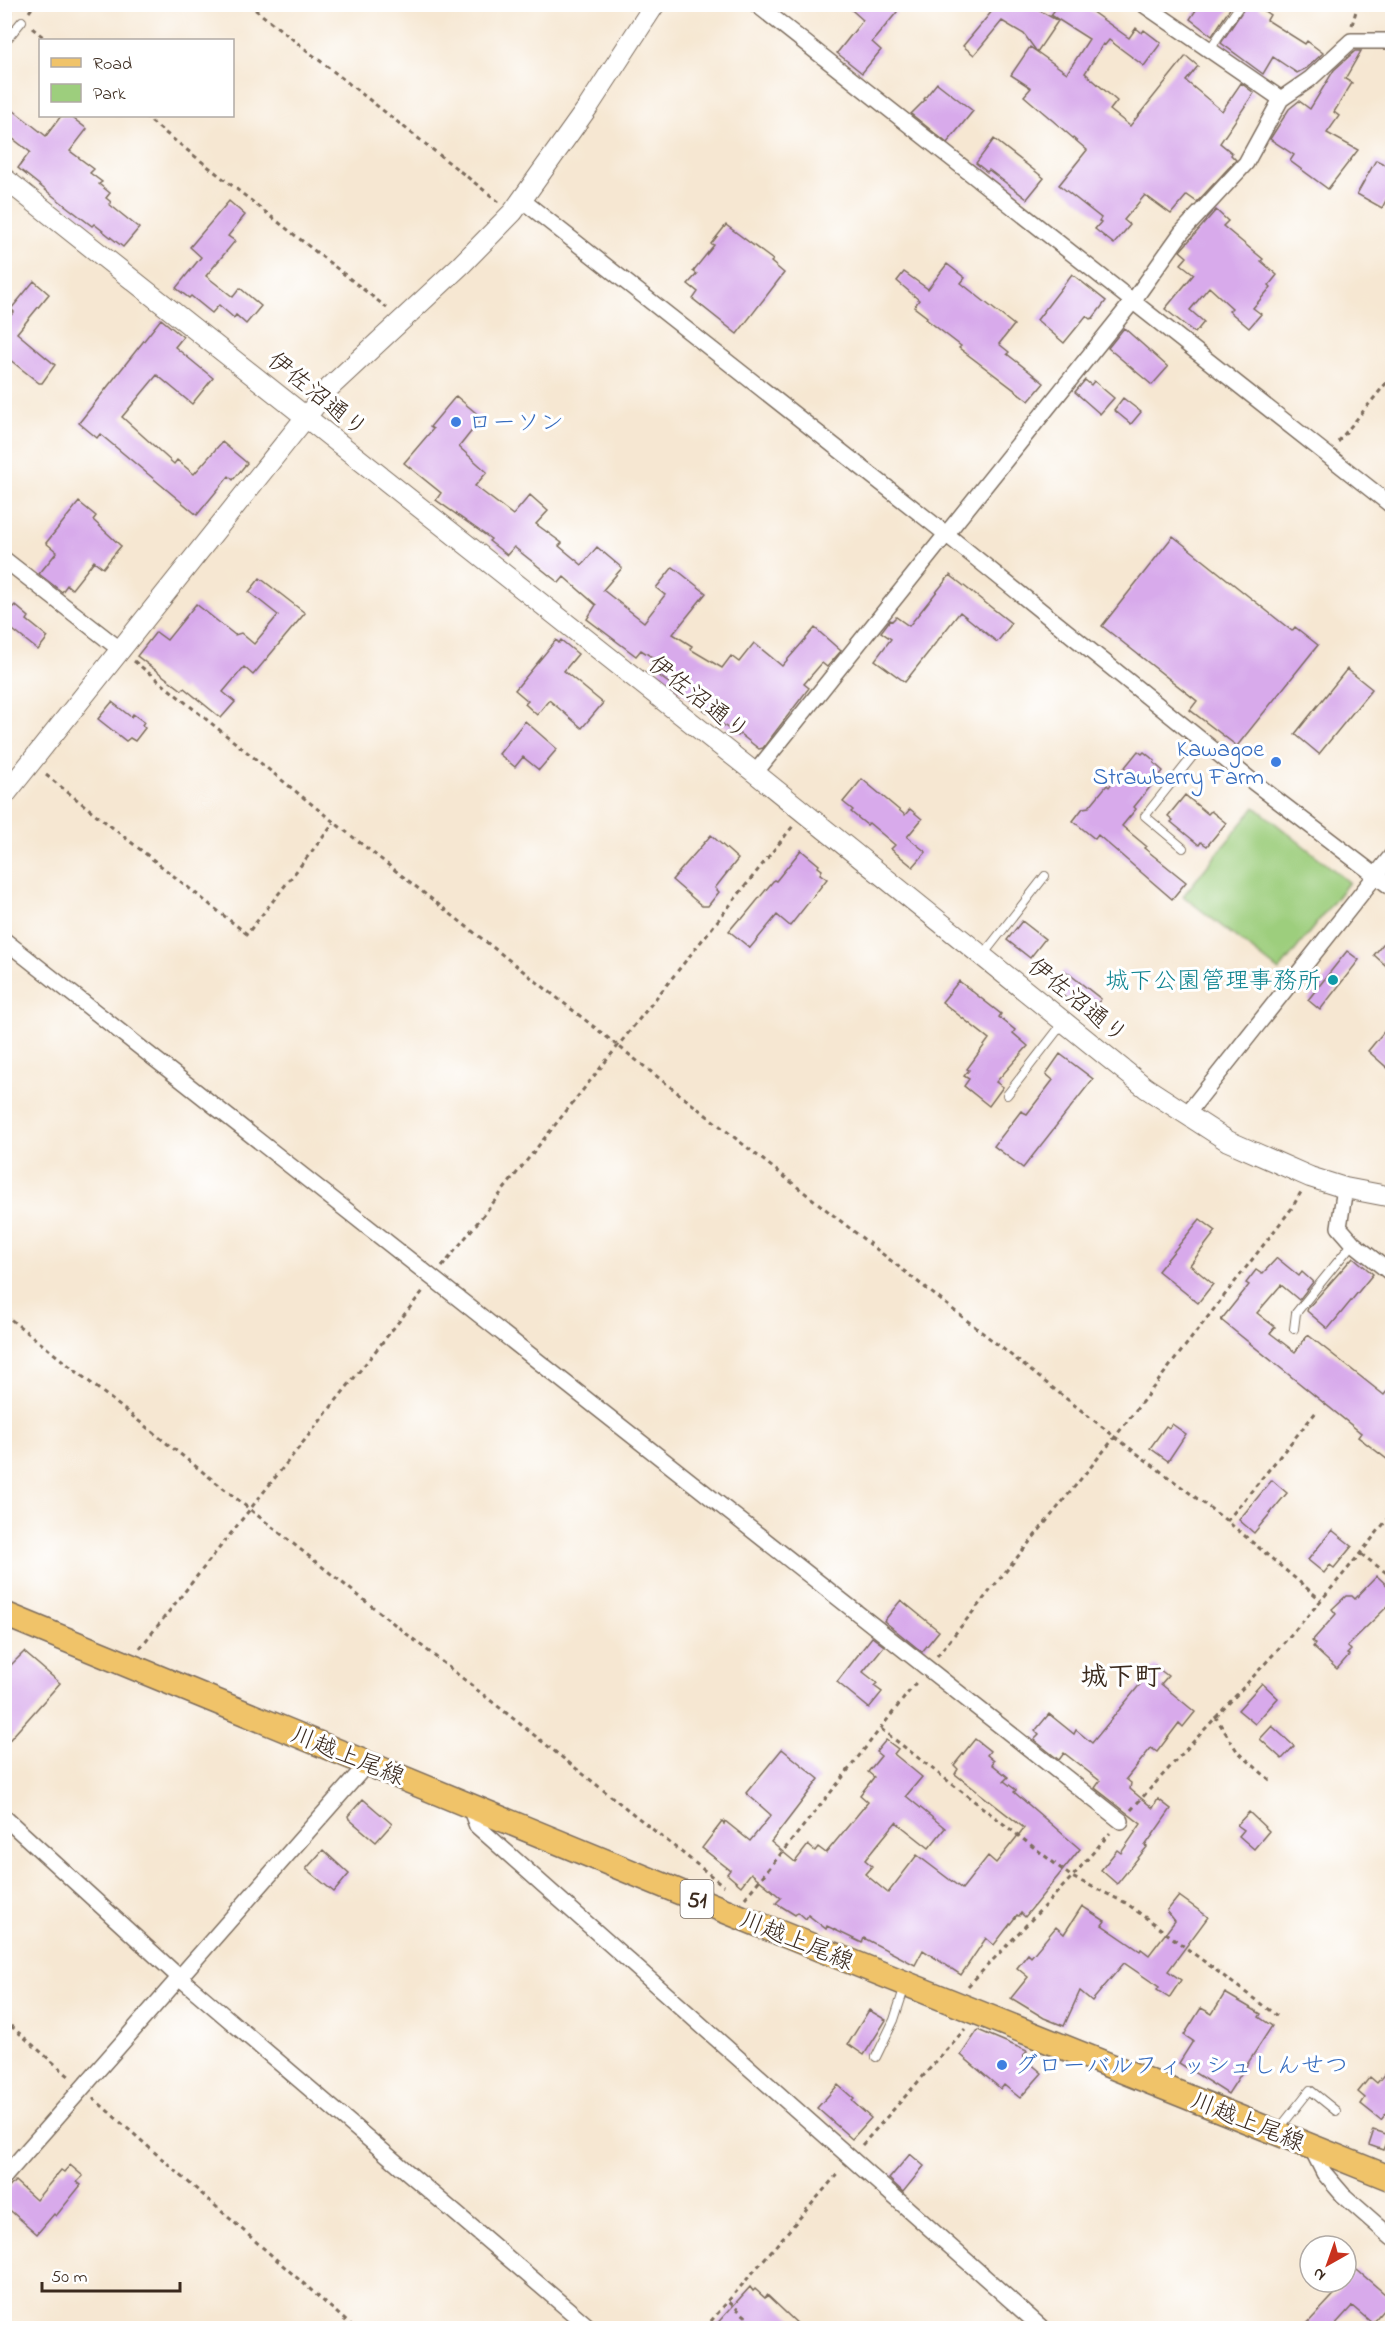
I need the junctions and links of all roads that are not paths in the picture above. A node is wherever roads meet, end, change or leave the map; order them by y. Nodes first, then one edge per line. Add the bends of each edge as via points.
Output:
1 (655, 4) edge
2 (756, 4) edge
3 (1143, 4) edge
4 (1242, 4) edge
5 (22, 21) dead end
6 (1392, 41) edge
7 (4, 43) edge
8 (1209, 50) junction
9 (1281, 99) junction
10 (4, 178) edge
11 (518, 206) junction
12 (1132, 301) junction
13 (305, 416) junction
14 (1392, 506) edge
15 (946, 534) junction
16 (4, 559) edge
17 (122, 651) junction
18 (1204, 742) junction
19 (755, 774) junction
20 (4, 796) edge
21 (1183, 848) dead end
22 (1392, 855) edge
23 (1376, 875) junction
24 (1045, 876) dead end
25 (1392, 888) edge
26 (4, 940) edge
27 (982, 956) junction
28 (1064, 1022) junction
29 (1007, 1095) dead end
30 (1186, 1115) junction
31 (1345, 1188) junction
32 (1392, 1197) edge
33 (1353, 1243) junction
34 (1392, 1274) edge
35 (1294, 1329) dead end
36 (4, 1614) edge
37 (368, 1763) junction
38 (469, 1805) junction
39 (4, 1817) edge
40 (1121, 1821) road end
41 (179, 1977) junction
42 (906, 1984) junction
43 (876, 2057) dead end
44 (1336, 2111) dead end
45 (1276, 2133) junction
46 (1311, 2146) junction
47 (4, 2177) edge
48 (1392, 2179) edge
49 (1392, 2238) edge
50 (590, 2328) edge
51 (1042, 2328) edge

1 - 11 street
2 - 12 street
3 - 8 street
4 - 8 lane
5 - 7 lane
6 - 9 street via 1351,41
8 - 9 street
9 - 12 street via 1246,164 1182,232
10 - 13 street, 伊佐沼通り
11 - 13 street via 403,321 329,388
11 - 15 street
12 - 14 street
12 - 15 street
13 - 17 street
13 - 19 street, 伊佐沼通り
15 - 18 street
15 - 19 street
16 - 17 street
17 - 20 street
18 - 21 lane via 1145,816
18 - 23 street
19 - 27 street, 伊佐沼通り
22 - 23 street
23 - 25 street
23 - 30 street
24 - 27 lane
26 - 40 street
27 - 28 street, 伊佐沼通り
28 - 29 lane
28 - 30 street, 伊佐沼通り
30 - 31 street, 伊佐沼通り via 1228,1141
31 - 32 street, 伊佐沼通り
31 - 33 street via 1339,1227
33 - 34 street
33 - 35 lane via 1296,1313
36 - 37 main road, 川越上尾線 / 51
37 - 38 main road, 川越上尾線 / 51
37 - 41 street
38 - 42 main road, 川越上尾線 / 51 via 743,1909
38 - 51 street via 477,1826
39 - 41 street
41 - 47 street
41 - 50 street
42 - 43 lane
42 - 45 main road, 川越上尾線 / 51
44 - 45 lane via 1310,2090
45 - 46 main road, 川越上尾線 / 51
46 - 48 main road, 川越上尾線 / 51
46 - 49 street via 1324,2173 1343,2195

